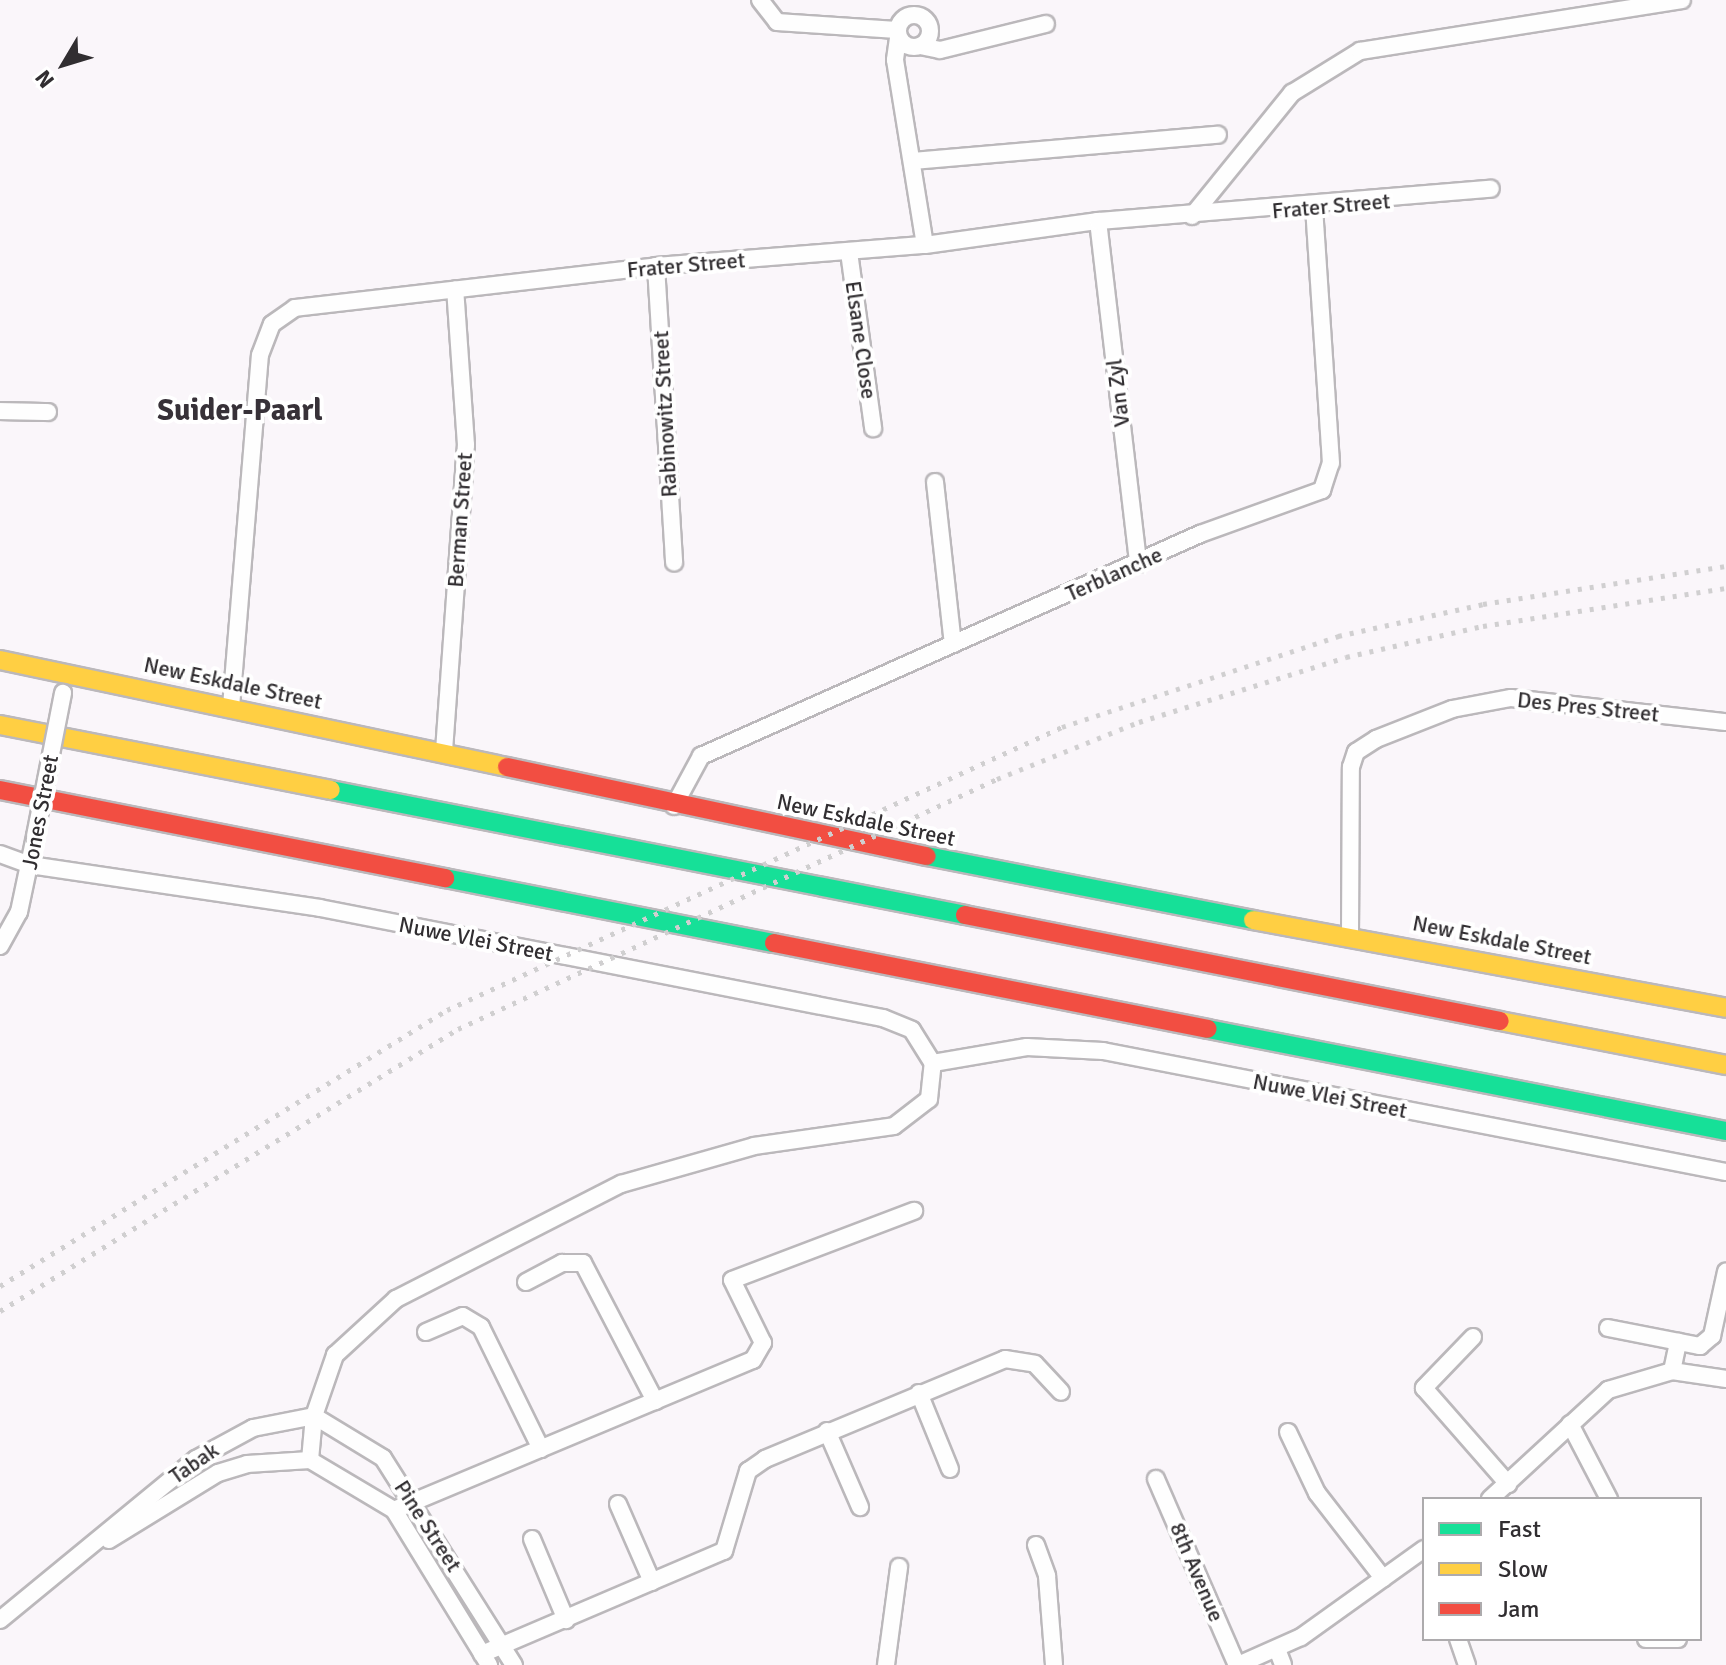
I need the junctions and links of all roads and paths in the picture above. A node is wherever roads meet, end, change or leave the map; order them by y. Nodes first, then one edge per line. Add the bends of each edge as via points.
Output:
1 (760, 0) edge
2 (908, 0) edge
3 (926, 0) edge
4 (1682, 0) edge
5 (1046, 24) dead end
6 (927, 25) junction
7 (906, 36) junction
8 (973, 40) junction
9 (1218, 135) dead end
10 (912, 161) junction
11 (1491, 189) dead end
12 (1314, 209) junction
13 (1192, 216) junction
14 (1098, 221) junction
15 (925, 245) junction
16 (849, 252) junction
17 (656, 266) junction
18 (455, 289) junction
19 (0, 411) edge
20 (48, 412) dead end
21 (873, 428) dead end
22 (935, 482) dead end
23 (674, 562) dead end
24 (1138, 564) junction
25 (953, 644) junction
26 (0, 660) edge
27 (66, 673) junction
28 (231, 707) junction
29 (1726, 722) edge
30 (0, 725) edge
31 (444, 751) junction
32 (0, 790) edge
33 (674, 806) junction
34 (0, 854) edge
35 (30, 865) junction
36 (1350, 934) junction
37 (0, 946) edge
38 (1726, 1008) edge
39 (933, 1063) junction
40 (1726, 1065) edge
41 (1454, 1078) junction
42 (1726, 1131) edge
43 (1726, 1143) edge
44 (1726, 1172) edge
45 (914, 1211) dead end
46 (1726, 1272) edge
47 (526, 1282) dead end
48 (1608, 1328) dead end
49 (426, 1332) dead end
50 (1473, 1337) dead end
51 (1678, 1342) junction
52 (1672, 1371) junction
53 (1726, 1379) edge
54 (1061, 1392) dead end
55 (919, 1393) junction
56 (655, 1401) junction
57 (314, 1416) junction
58 (1570, 1424) junction
59 (827, 1431) junction
60 (1288, 1432) dead end
61 (541, 1449) junction
62 (310, 1460) junction
63 (950, 1469) dead end
64 (1156, 1479) dead end
65 (1508, 1484) junction
66 (1492, 1497) edge
67 (1608, 1497) edge
68 (411, 1499) junction
69 (618, 1504) dead end
70 (860, 1507) dead end
71 (394, 1510) junction
72 (532, 1539) dead end
73 (1036, 1545) dead end
74 (94, 1548) junction
75 (1422, 1550) edge
76 (899, 1567) dead end
77 (1383, 1578) junction
78 (652, 1582) junction
79 (0, 1620) edge
80 (566, 1620) junction
81 (1459, 1641) edge
82 (502, 1644) junction
83 (1280, 1657) edge
84 (485, 1659) edge
85 (514, 1665) edge
86 (886, 1665) edge
87 (1054, 1665) edge
88 (1237, 1665) edge
89 (1467, 1665) edge

1 - 7 street via 777,22
2 - 7 street
3 - 6 street
4 - 13 street via 1360,51 1292,93
5 - 8 street
6 - 7 street
6 - 7 street
6 - 8 street
7 - 8 street via 940,50
7 - 10 street via 902,93
9 - 10 street
10 - 15 street
11 - 12 street, Frater Street
12 - 13 street, Frater Street
12 - 24 street, Terblanche via 1329,479 1311,499 1228,523
13 - 14 street, Frater Street
14 - 15 street, Frater Street
14 - 24 street, Van Zyl
15 - 16 street, Frater Street
16 - 17 street, Frater Street
16 - 21 street, Elsane Close
17 - 18 street, Frater Street
17 - 23 street, Rabinowitz Street
18 - 28 street, Frater Street via 307,304 266,333
18 - 31 street, Berman Street via 466,445
19 - 20 street
22 - 25 street
24 - 25 street, Terblanche
25 - 33 street, Terblanche via 701,756
26 - 27 main road, New Eskdale Street
27 - 28 main road, New Eskdale Street
27 - 35 street, Jones Street, bridge
28 - 31 main road, New Eskdale Street
29 - 36 street, Des Pres Street via 1511,698 1452,709 1376,739 1356,752 1351,767
30 - 40 main road
31 - 33 main road, New Eskdale Street
32 - 41 main road
33 - 36 main road, New Eskdale Street
34 - 35 street, Nuwe Vlei Street
35 - 37 street, Jones Street
35 - 39 street, Nuwe Vlei Street via 320,908 883,1018 912,1030
36 - 38 main road, New Eskdale Street
39 - 44 street, Nuwe Vlei Street via 1027,1047 1103,1051
39 - 57 street via 929,1099 894,1126 754,1146 634,1180 423,1282 342,1346
41 - 42 main road
41 - 43 main road
45 - 56 street via 732,1280 762,1349
46 - 51 street via 1712,1336 1700,1346
47 - 56 street via 562,1263 583,1263
48 - 51 street
49 - 61 street via 463,1316 481,1327
50 - 65 street via 1424,1388
51 - 52 street
52 - 53 street
52 - 58 street via 1617,1386
54 - 55 street via 1035,1364 1016,1358
55 - 59 street
55 - 63 street
56 - 61 street
57 - 62 street
57 - 68 street, Pine Street via 371,1446
57 - 74 street, Tabak via 230,1437 160,1487
58 - 65 street
58 - 67 street
59 - 70 street
59 - 78 street via 748,1471 724,1551
60 - 77 street via 1317,1493
61 - 68 street
62 - 71 street, Pine Street
62 - 74 street, Tabak via 218,1473
64 - 88 street, 8th Avenue
65 - 66 street
68 - 71 street
68 - 82 street, Pine Street
69 - 78 street
71 - 84 street, Pine Street
72 - 80 street
73 - 87 street via 1047,1576
74 - 79 street, Tabak
75 - 77 street
76 - 86 street
77 - 83 street
78 - 80 street
80 - 82 street
81 - 89 street
82 - 84 street
82 - 85 street, Pine Street
83 - 88 street

